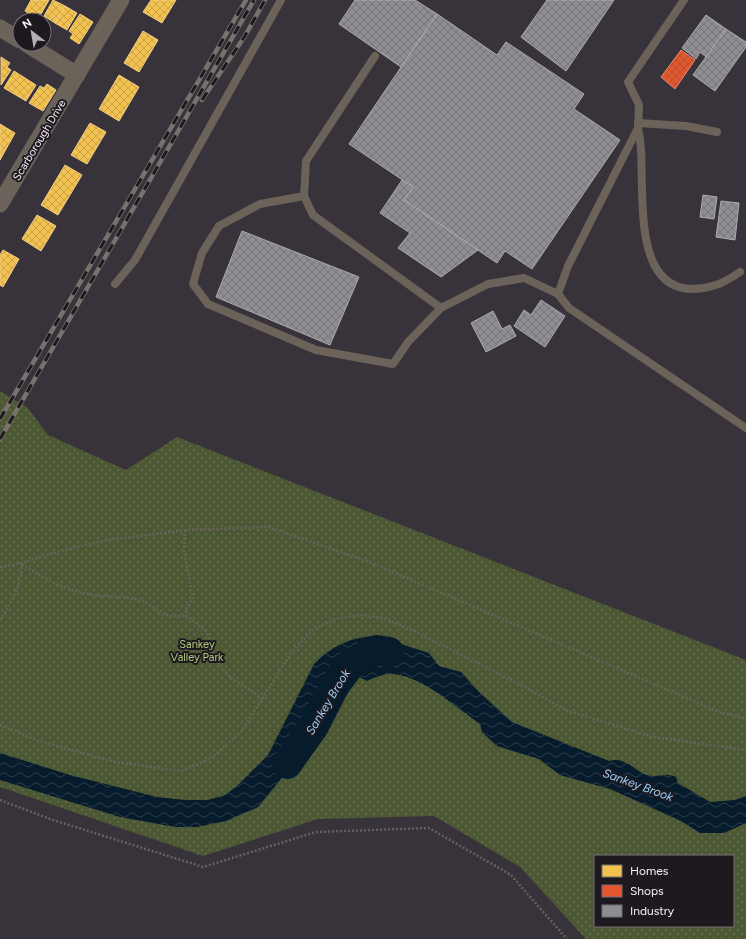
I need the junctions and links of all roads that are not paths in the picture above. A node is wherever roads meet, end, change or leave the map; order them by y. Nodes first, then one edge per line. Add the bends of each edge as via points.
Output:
1 (121, 0) edge
2 (281, 0) edge
3 (684, 0) edge
4 (0, 28) edge
5 (12, 35) edge
6 (40, 52) edge
7 (375, 56) dead end
8 (77, 75) junction
9 (638, 125) junction
10 (716, 132) dead end
11 (304, 196) junction
12 (0, 204) edge
13 (740, 272) dead end
14 (115, 284) dead end
15 (558, 294) junction
16 (441, 308) junction
17 (746, 428) edge

1 - 8 street, Scarborough Drive
2 - 14 lane via 135,260
3 - 9 lane via 628,82 639,105
4 - 5 street
6 - 8 street
7 - 11 lane via 306,161
8 - 12 street, Scarborough Drive
9 - 10 lane via 686,126
9 - 13 lane via 642,145 644,223 648,249 657,270 668,283 686,289 719,284
9 - 15 lane via 568,266
11 - 16 lane via 313,215
11 - 16 lane via 260,204 219,226 202,253 193,284 208,304 316,350 393,364 408,342
15 - 16 lane via 524,278 488,284
15 - 17 lane via 569,308

